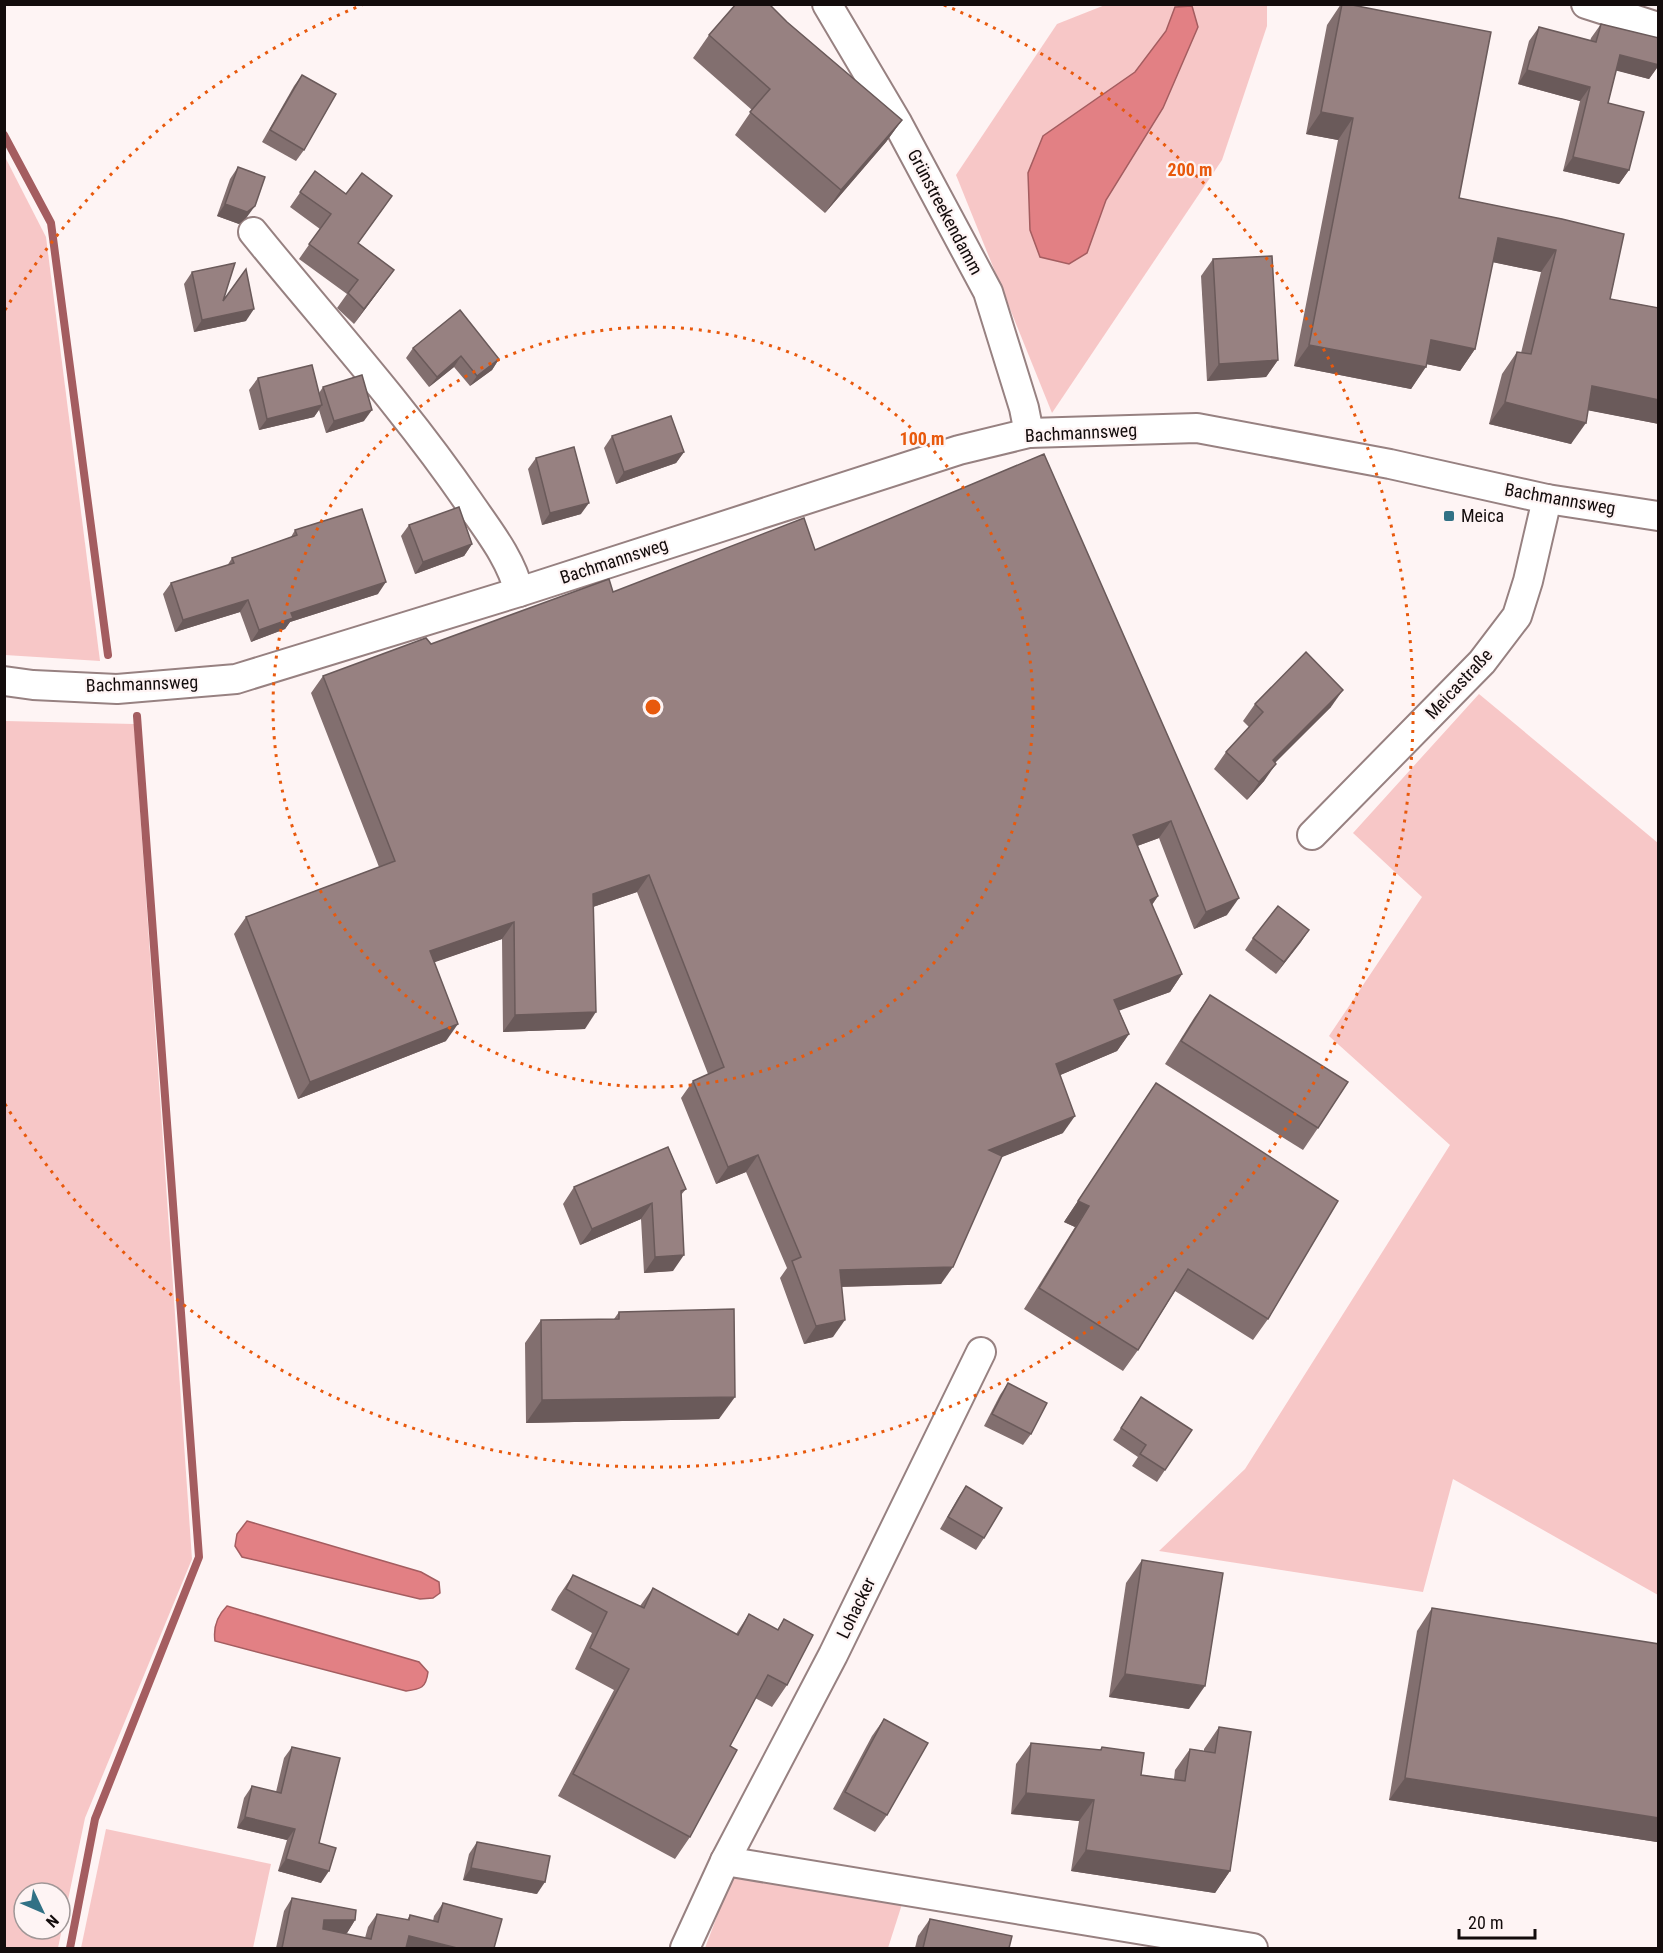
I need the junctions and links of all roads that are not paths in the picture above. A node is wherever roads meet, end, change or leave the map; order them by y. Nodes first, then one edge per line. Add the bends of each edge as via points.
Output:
1 (827, 4) edge
2 (1586, 4) edge
3 (1659, 27) edge
4 (253, 232) dead end
5 (1029, 433) junction
6 (1547, 499) junction
7 (1659, 516) edge
8 (519, 592) junction
9 (4, 681) edge
10 (1312, 835) dead end
11 (981, 1352) dead end
12 (725, 1861) junction
13 (685, 1948) edge
14 (1253, 1948) edge

1 - 5 street, Grünstreekendamm via 898,124 988,292
2 - 3 street
4 - 8 street via 436,455 497,543
5 - 6 street, Bachmannsweg via 1197,428 1390,464
5 - 8 street, Bachmannsweg via 959,450
6 - 7 street, Bachmannsweg
6 - 10 street, Meicastraße via 1517,616 1482,662
8 - 9 street, Bachmannsweg via 236,680 117,689
11 - 12 street, Lohacker via 833,1655
12 - 13 street, Lohacker
12 - 14 street

